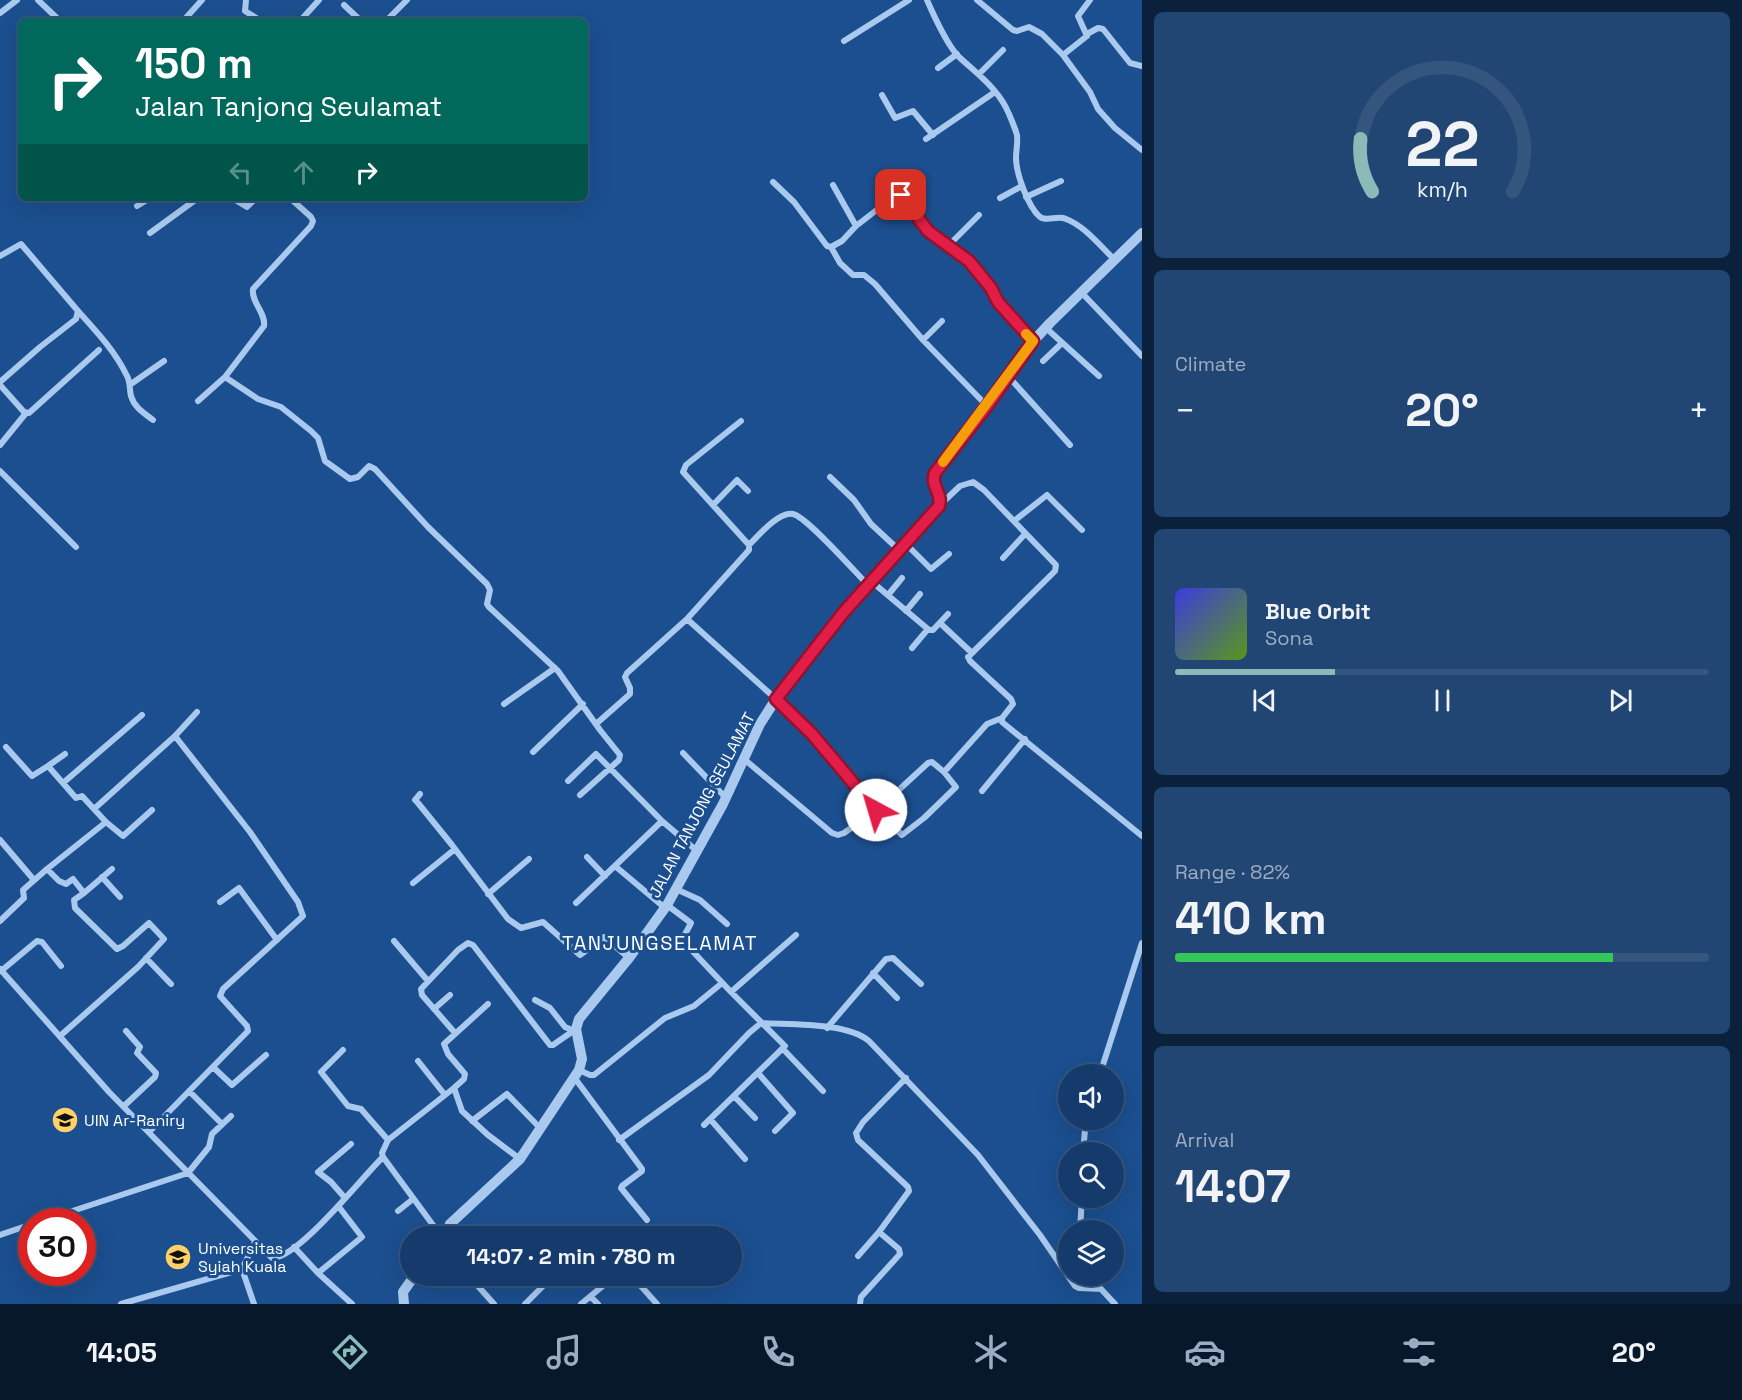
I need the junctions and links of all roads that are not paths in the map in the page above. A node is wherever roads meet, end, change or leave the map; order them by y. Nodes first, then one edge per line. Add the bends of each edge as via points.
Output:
1 (17, 0) edge
2 (38, 0) edge
3 (202, 0) edge
4 (246, 0) edge
5 (319, 0) edge
6 (407, 0) edge
7 (909, 0) edge
8 (927, 0) edge
9 (977, 0) edge
10 (1090, 0) edge
11 (344, 5) dead end
12 (0, 13) edge
13 (57, 18) edge
14 (186, 18) edge
15 (257, 18) edge
16 (303, 18) edge
17 (359, 18) edge
18 (389, 18) edge
19 (1087, 34) junction
20 (844, 41) dead end
21 (1003, 50) dead end
22 (957, 54) junction
23 (1063, 55) junction
24 (1142, 66) edge
25 (938, 68) dead end
26 (979, 74) junction
27 (995, 92) junction
28 (882, 95) dead end
29 (933, 135) junction
30 (926, 140) dead end
31 (1142, 150) edge
32 (773, 182) dead end
33 (1061, 182) dead end
34 (833, 185) dead end
35 (1022, 186) junction
36 (1026, 197) junction
37 (1000, 198) dead end
38 (145, 201) edge
39 (194, 201) edge
40 (237, 201) edge
41 (253, 201) edge
42 (293, 201) edge
43 (137, 206) dead end
44 (979, 215) dead end
45 (856, 226) junction
46 (150, 233) dead end
47 (1142, 233) edge
48 (949, 245) junction
49 (831, 247) junction
50 (0, 256) edge
51 (1115, 260) junction
52 (1081, 292) junction
53 (78, 311) junction
54 (942, 321) dead end
55 (1046, 328) junction
56 (923, 340) junction
57 (1033, 341) junction
58 (1062, 343) junction
59 (99, 350) dead end
60 (1142, 356) edge
61 (164, 361) dead end
62 (1043, 361) dead end
63 (1008, 376) junction
64 (1099, 376) dead end
65 (225, 377) junction
66 (0, 384) edge
67 (131, 384) junction
68 (198, 401) dead end
69 (987, 406) junction
70 (26, 413) junction
71 (153, 420) dead end
72 (741, 422) dead end
73 (0, 445) edge
74 (1070, 445) dead end
75 (0, 471) edge
76 (830, 477) dead end
77 (748, 491) dead end
78 (712, 505) junction
79 (939, 506) junction
80 (1014, 521) junction
81 (1082, 530) dead end
82 (1025, 534) junction
83 (749, 545) junction
84 (902, 546) junction
85 (76, 547) dead end
86 (949, 554) dead end
87 (1003, 558) dead end
88 (902, 578) dead end
89 (869, 583) junction
90 (921, 594) dead end
91 (888, 595) junction
92 (906, 611) junction
93 (948, 614) dead end
94 (687, 619) junction
95 (940, 623) junction
96 (928, 629) junction
97 (912, 648) dead end
98 (972, 653) junction
99 (555, 668) junction
100 (776, 699) junction
101 (504, 704) dead end
102 (583, 704) junction
103 (197, 712) dead end
104 (142, 715) dead end
105 (1002, 718) junction
106 (596, 724) junction
107 (175, 736) junction
108 (1025, 739) junction
109 (6, 747) dead end
110 (533, 752) dead end
111 (683, 753) dead end
112 (66, 754) dead end
113 (744, 759) junction
114 (48, 766) junction
115 (611, 767) junction
116 (944, 772) junction
117 (568, 781) dead end
118 (63, 783) junction
119 (982, 791) dead end
120 (420, 794) dead end
121 (580, 795) dead end
122 (726, 798) junction
123 (94, 809) junction
124 (152, 810) dead end
125 (878, 810) junction
126 (662, 821) junction
127 (106, 822) junction
128 (1142, 836) edge
129 (0, 840) edge
130 (455, 849) junction
131 (697, 851) junction
132 (587, 857) dead end
133 (529, 859) dead end
134 (615, 866) junction
135 (47, 869) junction
136 (112, 869) dead end
137 (604, 876) junction
138 (102, 877) junction
139 (34, 880) junction
140 (413, 883) dead end
141 (676, 889) junction
142 (84, 892) junction
143 (488, 894) junction
144 (120, 897) dead end
145 (220, 902) dead end
146 (576, 903) dead end
147 (666, 907) junction
148 (0, 921) edge
149 (727, 924) dead end
150 (796, 935) dead end
151 (277, 940) junction
152 (394, 941) dead end
153 (1142, 943) edge
154 (146, 958) junction
155 (629, 958) junction
156 (61, 966) dead end
157 (1, 970) edge
158 (873, 973) junction
159 (428, 981) junction
160 (722, 983) junction
161 (171, 984) dead end
162 (921, 984) dead end
163 (731, 992) junction
164 (450, 995) dead end
165 (897, 998) dead end
166 (535, 1000) dead end
167 (488, 1004) dead end
168 (434, 1009) junction
169 (761, 1023) junction
170 (827, 1028) junction
171 (574, 1030) junction
172 (126, 1031) dead end
173 (455, 1033) junction
174 (60, 1036) junction
175 (783, 1049) junction
176 (343, 1050) dead end
177 (266, 1055) dead end
178 (418, 1061) dead end
179 (1103, 1064) edge
180 (213, 1067) junction
181 (577, 1073) junction
182 (758, 1073) junction
183 (906, 1078) junction
184 (454, 1088) junction
185 (189, 1091) junction
186 (823, 1091) dead end
187 (445, 1095) junction
188 (734, 1096) junction
189 (124, 1106) junction
190 (231, 1116) dead end
191 (754, 1118) dead end
192 (710, 1119) junction
193 (472, 1121) junction
194 (222, 1124) junction
195 (704, 1125) dead end
196 (541, 1129) junction
197 (775, 1131) dead end
198 (149, 1132) junction
199 (388, 1140) junction
200 (620, 1140) junction
201 (351, 1144) dead end
202 (383, 1157) junction
203 (745, 1159) dead end
204 (520, 1160) junction
205 (188, 1173) junction
206 (345, 1198) junction
207 (413, 1199) junction
208 (339, 1207) junction
209 (82, 1208) edge
210 (398, 1211) dead end
211 (647, 1220) dead end
212 (435, 1226) edge
213 (449, 1226) edge
214 (18, 1229) edge
215 (879, 1232) junction
216 (0, 1235) edge
217 (255, 1242) junction
218 (294, 1247) junction
219 (858, 1256) dead end
220 (242, 1269) junction
221 (318, 1273) junction
222 (407, 1286) edge
223 (478, 1286) edge
224 (543, 1286) edge
225 (604, 1286) edge
226 (642, 1286) edge
227 (1079, 1288) joint
228 (591, 1297) junction
229 (122, 1304) edge
230 (254, 1304) edge
231 (352, 1304) edge
232 (404, 1304) edge
233 (494, 1304) edge
234 (525, 1304) edge
235 (581, 1304) edge
236 (598, 1304) edge
237 (657, 1304) edge
238 (860, 1304) edge
239 (1115, 1304) edge

1 - 12 street
2 - 13 street
3 - 14 street
4 - 15 street via 245,10
5 - 16 street
6 - 18 street
7 - 20 street
8 - 22 street
9 - 23 street via 1013,30 1029,27 1042,34
10 - 19 street via 1078,16
11 - 17 street
19 - 23 street
19 - 24 street via 1103,29 1130,63
21 - 26 street
22 - 25 street
22 - 26 street
23 - 31 street via 1098,109
26 - 27 street
27 - 29 street
27 - 35 street via 1006,106 1017,137 1016,161
28 - 29 street via 895,118 913,111
29 - 30 street
32 - 49 street
33 - 36 street
34 - 45 street
35 - 36 street
35 - 37 street
36 - 51 street via 1042,218 1068,219
38 - 43 street
39 - 46 street
40 - 41 street via 247,207
42 - 65 street via 313,221 254,289 265,324
44 - 48 street
45 - 48 street via 899,194 928,231
45 - 49 street
47 - 51 street
48 - 57 street via 969,261
49 - 56 street via 853,275 864,275 875,284
50 - 53 street via 21,244
51 - 52 street
52 - 55 street
52 - 60 street
53 - 66 street via 76,319
53 - 67 street via 106,342
54 - 56 street
55 - 57 street
55 - 58 street
56 - 69 street
57 - 63 street
58 - 62 street
58 - 64 street
59 - 70 street
61 - 67 street
63 - 69 street
63 - 74 street
65 - 68 street
65 - 99 street via 258,399 281,407 311,431 318,438 325,461 350,479 369,466 375,469 487,584 489,607
66 - 70 street
67 - 71 street via 132,399
69 - 79 street via 935,473
70 - 73 street
72 - 78 street via 684,468 683,472
75 - 85 street
76 - 84 street via 871,524
77 - 78 street via 737,480
78 - 83 street
79 - 80 street via 960,486 973,482
79 - 84 street, JALAN TANJONG SEULAMAT
80 - 81 street via 1047,495
80 - 82 street
82 - 87 street
82 - 98 street via 1056,565 1055,571
83 - 89 street via 771,523 788,514 795,515
83 - 94 street via 748,552
84 - 86 street via 931,569
84 - 89 street, JALAN TANJONG SEULAMAT
88 - 91 street
89 - 91 street
89 - 100 street, JALAN TANJONG SEULAMAT
90 - 92 street
91 - 92 street
92 - 96 street
93 - 95 street
94 - 100 street
94 - 106 street via 627,673 630,694
95 - 96 street via 933,630
95 - 98 street
96 - 97 street
98 - 105 street via 970,661 1011,699 1013,704
99 - 101 street
99 - 102 street
100 - 113 street, JALAN TANJONG SEULAMAT
100 - 125 street
102 - 106 street
102 - 110 street
103 - 107 street
104 - 118 street
105 - 108 street
105 - 116 street via 987,724
106 - 115 street via 620,755
107 - 123 street
107 - 151 street via 250,832 303,911 303,916
108 - 119 street
108 - 128 street
109 - 114 street via 32,776
111 - 122 street
112 - 114 street
113 - 122 street, JALAN TANJONG SEULAMAT
113 - 125 street via 836,834 844,833
114 - 118 street
115 - 117 street via 595,754
115 - 121 street
115 - 126 street
116 - 125 street via 928,763
116 - 125 street via 956,787 905,835
118 - 123 street via 76,798 82,796
120 - 130 street via 415,800
122 - 131 street, JALAN TANJONG SEULAMAT
123 - 127 street
124 - 127 street via 123,836
126 - 131 street
126 - 134 street
127 - 135 street
129 - 139 street
130 - 140 street
130 - 143 street
131 - 141 street, JALAN TANJONG SEULAMAT
132 - 137 street
133 - 143 street
134 - 137 street
134 - 147 street
135 - 139 street
135 - 142 street via 66,884 73,879
136 - 138 street
137 - 146 street
138 - 142 street
138 - 144 street
139 - 148 street via 23,890 24,898
141 - 147 street, JALAN TANJONG SEULAMAT
141 - 149 street via 700,900
142 - 154 street via 74,900 75,908 117,949 149,923 159,931 164,939
143 - 155 street via 517,926 543,922 578,954 582,955 604,937
145 - 151 street via 239,888
147 - 155 street, JALAN TANJONG SEULAMAT
147 - 160 street via 691,923 682,940
150 - 163 street
151 - 180 street via 223,989 220,996 248,1031
152 - 159 street
153 - 179 street
154 - 161 street
154 - 174 street
155 - 171 street, JALAN TANJONG SEULAMAT via 581,1015
156 - 157 street via 37,941
157 - 174 street
158 - 162 street via 886,958 893,958
158 - 165 street
158 - 170 street
159 - 168 street via 421,992
159 - 171 street via 458,950 473,945 550,1045
160 - 163 street
160 - 181 street via 694,1006 665,1018 594,1075
163 - 169 street
164 - 168 street
166 - 171 street via 549,1007 565,1027
167 - 173 street
168 - 173 street
169 - 170 street
169 - 175 street via 785,1045
169 - 200 street via 710,1075
170 - 183 street via 862,1035
171 - 181 street via 582,1059
172 - 189 street via 140,1047 137,1053 156,1073
173 - 184 street via 444,1047 465,1076
174 - 189 street
175 - 182 street
175 - 186 street
176 - 199 street via 321,1072 348,1106 361,1109
177 - 180 street via 232,1085
178 - 187 street
180 - 185 street
181 - 196 street
181 - 200 street
182 - 188 street
182 - 197 street via 793,1113
183 - 215 street via 856,1133 858,1140 909,1191
183 - 227 street via 978,1155
184 - 187 street
184 - 193 street via 461,1110
185 - 194 street
185 - 198 street
187 - 199 street
188 - 191 street
188 - 192 street
189 - 198 street
190 - 194 street
192 - 195 street
192 - 203 street
193 - 196 street via 507,1094
193 - 204 street
194 - 205 street
196 - 204 street
198 - 205 street
199 - 202 street
200 - 211 street via 642,1171 622,1190
201 - 206 street via 318,1172
202 - 206 street
202 - 207 street
204 - 213 street
205 - 209 street
205 - 217 street
206 - 208 street
207 - 210 street
207 - 212 street
208 - 218 street
208 - 221 street via 362,1237
214 - 216 street
215 - 219 street
215 - 238 street via 900,1252 861,1297
217 - 218 street via 272,1258 279,1258
217 - 220 street
218 - 221 street
220 - 229 street
220 - 230 street
221 - 231 street
222 - 232 street via 403,1292
223 - 233 street
224 - 234 street
225 - 228 street
226 - 237 street
227 - 239 street via 1101,1289
228 - 235 street
228 - 236 street

